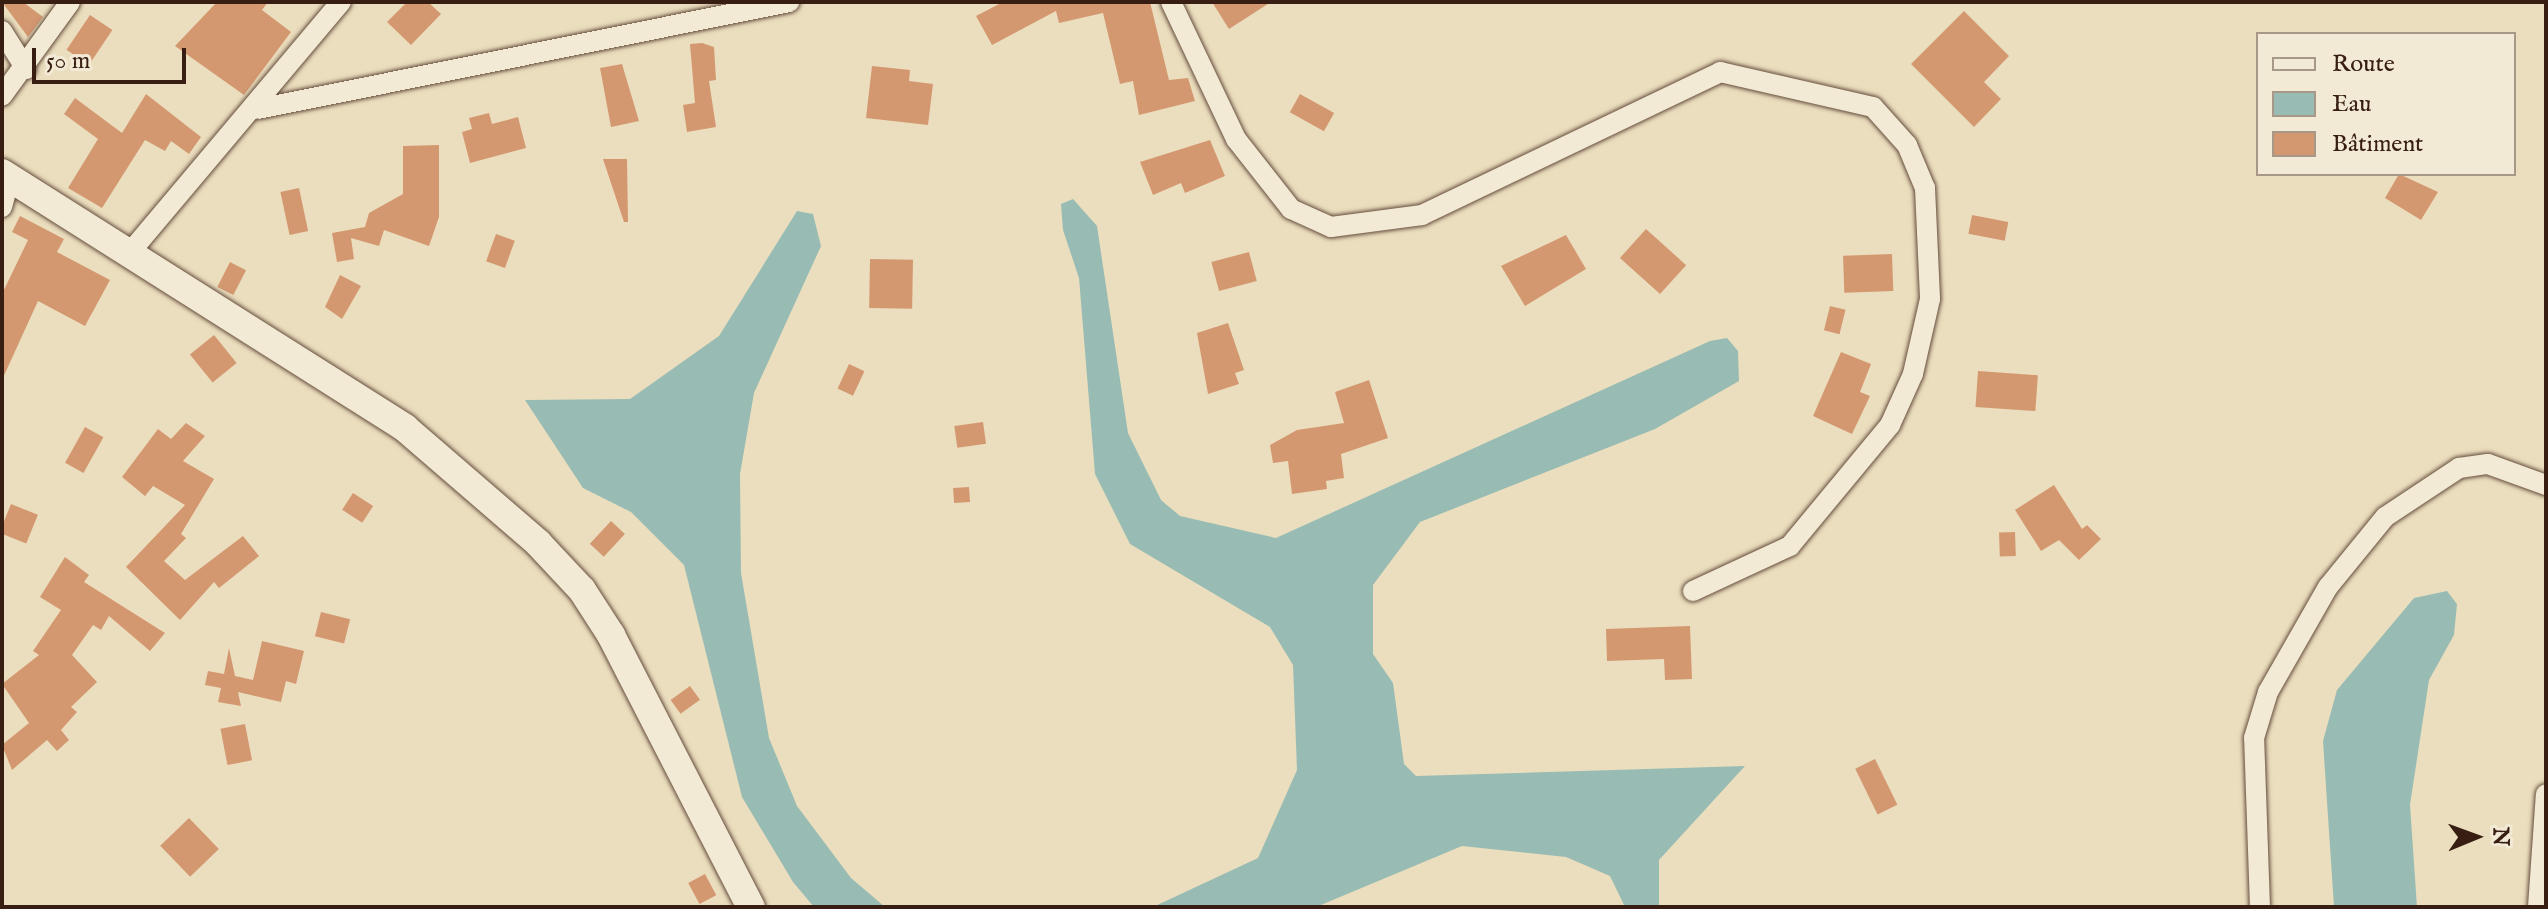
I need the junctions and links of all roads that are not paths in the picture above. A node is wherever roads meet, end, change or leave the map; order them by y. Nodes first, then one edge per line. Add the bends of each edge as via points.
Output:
1 (70, 2) edge
2 (341, 2) edge
3 (789, 2) edge
4 (1171, 2) edge
5 (2, 31) edge
6 (26, 69) junction
7 (2, 96) edge
8 (258, 109) junction
9 (6, 176) edge
10 (2, 207) edge
11 (127, 256) junction
12 (2546, 485) edge
13 (1693, 591) dead end
14 (2546, 794) edge
15 (751, 907) edge
16 (2260, 907) edge
17 (2538, 907) edge

1 - 6 street
2 - 8 street
3 - 8 street
4 - 13 street via 1236,139 1291,209 1331,227 1422,215 1720,72 1873,107 1899,135 1925,188 1930,299 1913,374 1890,425 1790,546
5 - 6 street
6 - 7 street
8 - 11 street
9 - 10 street
9 - 11 street
11 - 15 street via 405,428 538,543 582,590 611,635
12 - 16 street via 2488,464 2459,468 2385,517 2328,587 2268,692 2254,738
14 - 17 street

